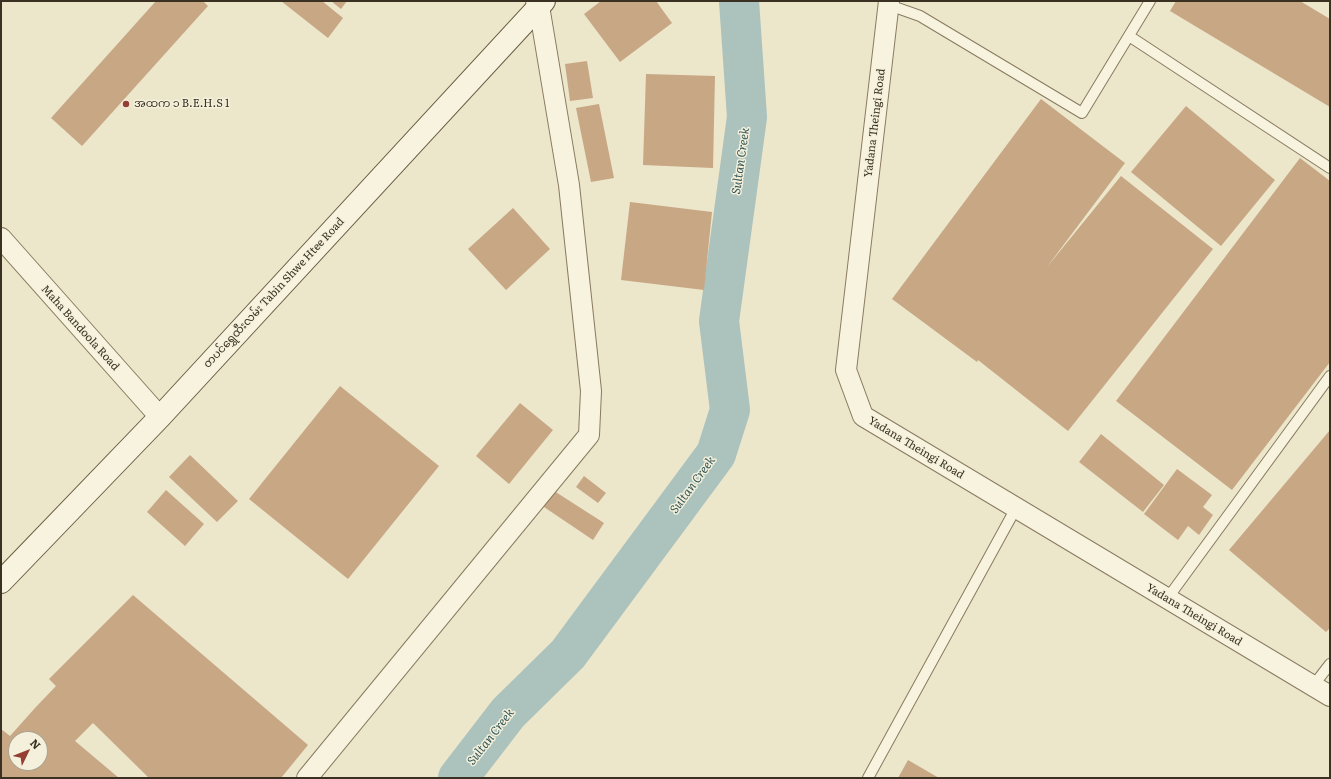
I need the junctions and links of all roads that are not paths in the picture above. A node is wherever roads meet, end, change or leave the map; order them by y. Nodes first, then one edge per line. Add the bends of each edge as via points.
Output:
1 (1150, 1) edge
2 (539, 3) edge
3 (889, 3) edge
4 (1128, 36) junction
5 (1330, 168) edge
6 (1, 238) edge
7 (1330, 376) edge
8 (160, 417) junction
9 (1016, 508) junction
10 (1, 582) edge
11 (1167, 599) junction
12 (1330, 664) edge
13 (1322, 691) edge
14 (307, 778) edge
15 (868, 778) edge

1 - 4 lane
2 - 8 main road, တပင်ရွှေထီးလမ်း Tabin Shwe Htee Road
2 - 14 street via 568,185 591,391 589,435
3 - 4 lane via 920,16 1082,113
3 - 9 street, Yadana Theingi Road via 846,370 863,416
4 - 5 lane
6 - 8 street, Maha Bandoola Road
7 - 11 lane
8 - 10 main road, တပင်ရွှေထီးလမ်း Tabin Shwe Htee Road
9 - 11 street, Yadana Theingi Road
9 - 15 lane
11 - 13 street, Yadana Theingi Road
12 - 13 lane

